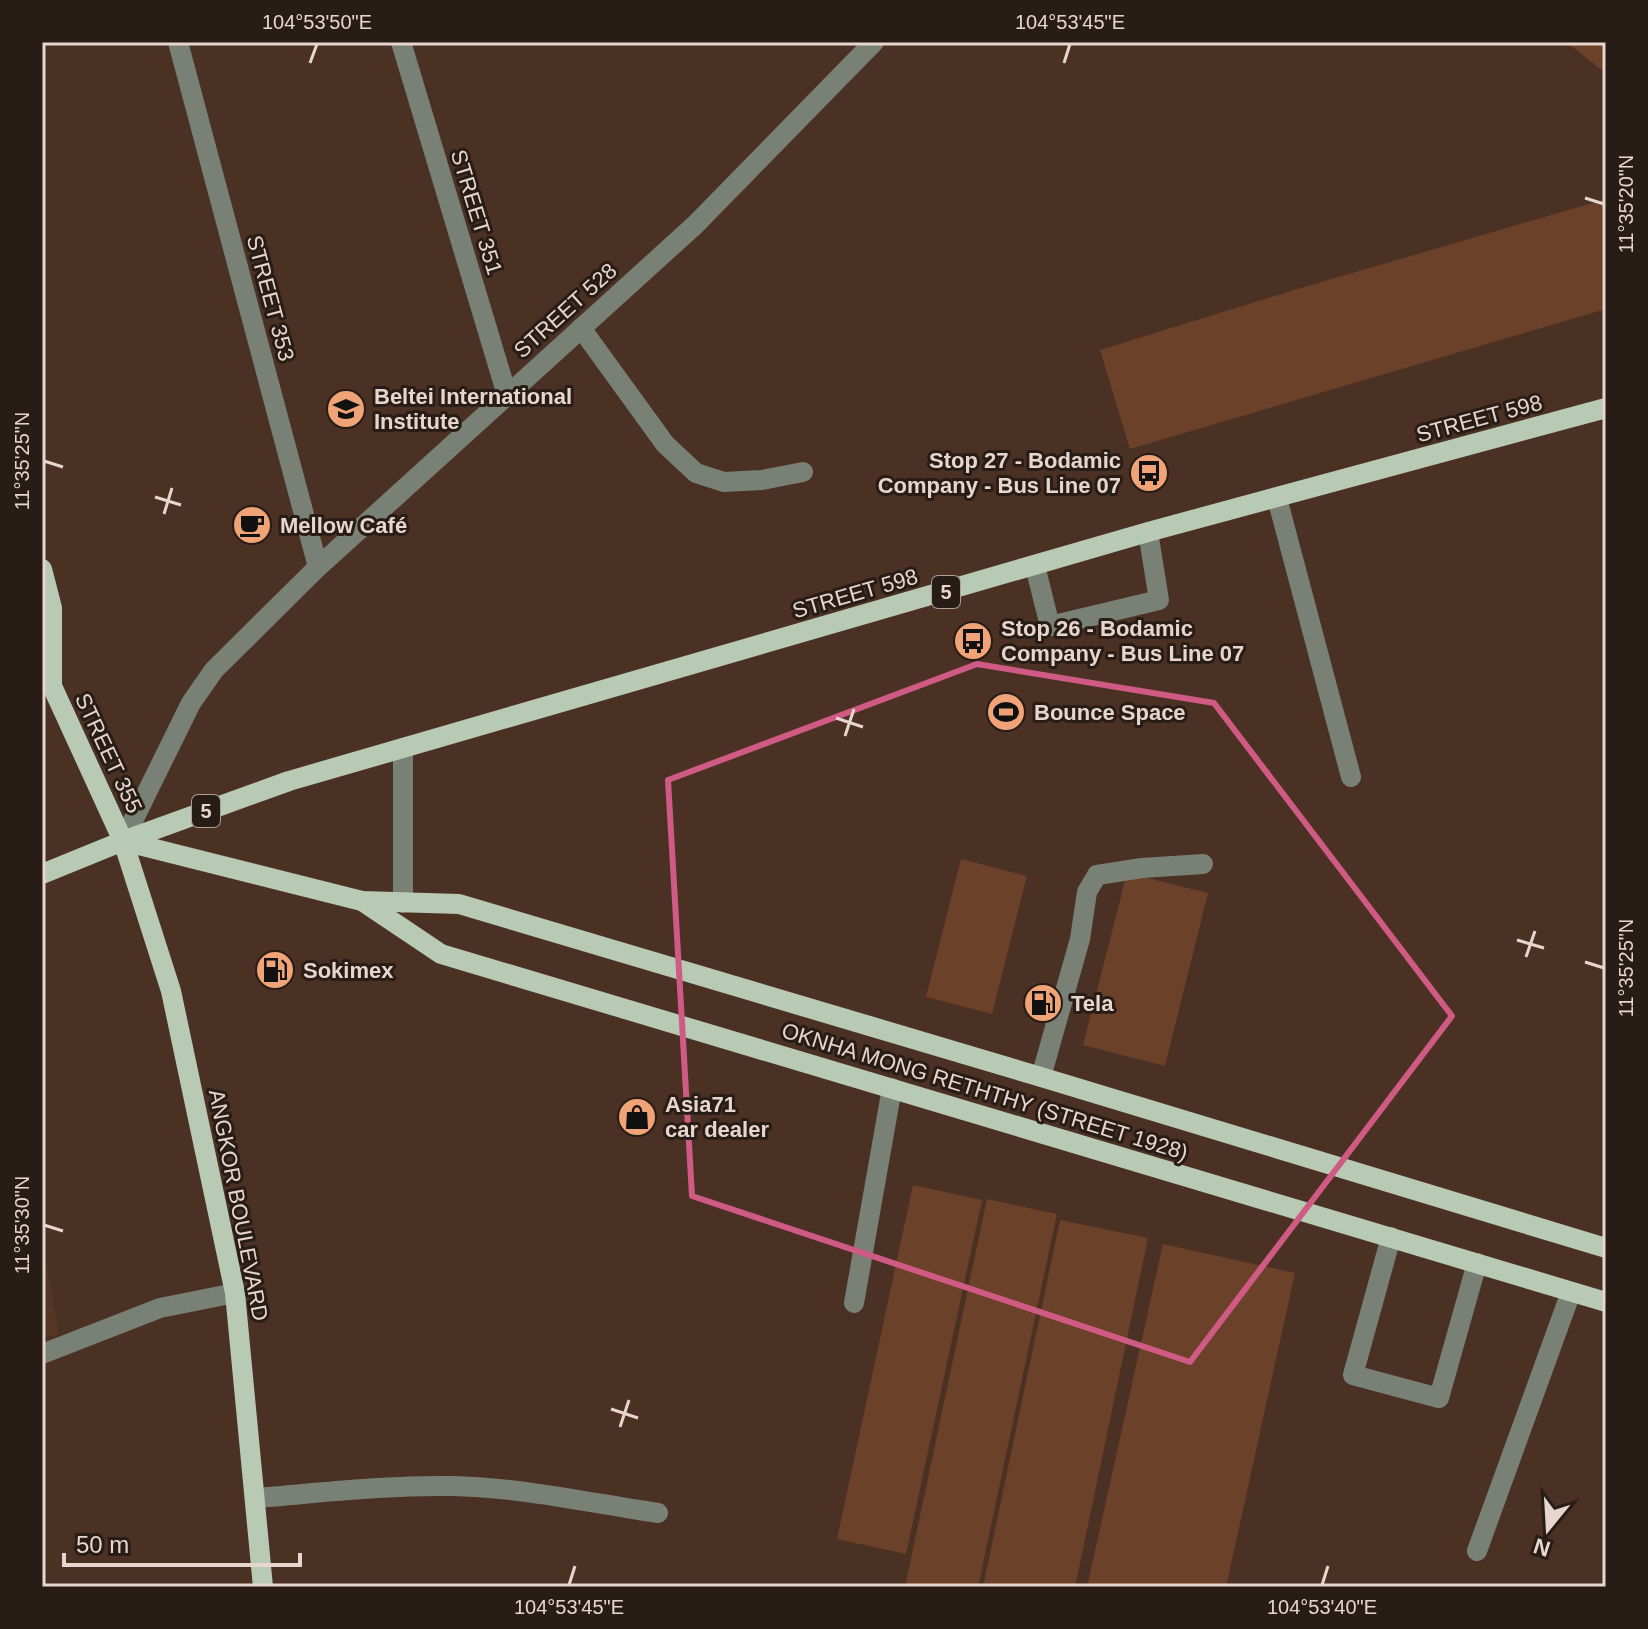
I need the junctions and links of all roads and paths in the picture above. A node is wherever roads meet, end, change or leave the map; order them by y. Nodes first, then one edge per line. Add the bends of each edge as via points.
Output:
1 (178, 42) edge
2 (401, 42) edge
3 (874, 42) edge
4 (581, 328) junction
5 (507, 395) junction
6 (1606, 408) edge
7 (803, 472) dead end
8 (1277, 498) junction
9 (1148, 532) junction
10 (1035, 566) junction
11 (318, 567) junction
12 (42, 569) edge
13 (47, 680) edge
14 (403, 748) junction
15 (1351, 777) dead end
16 (123, 841) junction
17 (1203, 864) dead end
18 (42, 874) edge
19 (362, 901) junction
20 (403, 903) junction
21 (1041, 1077) junction
22 (892, 1088) junction
23 (1391, 1237) junction
24 (1606, 1248) edge
25 (1477, 1263) junction
26 (1571, 1292) junction
27 (235, 1293) junction
28 (1606, 1302) edge
29 (854, 1303) dead end
30 (42, 1354) edge
31 (255, 1498) junction
32 (658, 1513) dead end
33 (1477, 1551) dead end
34 (263, 1587) edge

1 - 11 street, STREET 353
2 - 5 street, STREET 351
3 - 4 street, STREET 528 via 695,225
4 - 5 street, STREET 528
4 - 7 street via 665,444 696,473 724,482
5 - 11 street, STREET 528
6 - 8 main road, STREET 598 / 5
8 - 9 main road, STREET 598 / 5
8 - 15 street
9 - 10 main road, STREET 598 / 5
9 - 10 street via 1159,600 1050,626
10 - 14 main road, STREET 598 / 5
11 - 16 street, STREET 528 via 214,670 191,703
12 - 13 main road, STREET 355 via 52,608
13 - 16 main road, STREET 355
14 - 16 main road, STREET 598 / 5 via 289,781
14 - 20 street
16 - 18 main road, STREET 598
16 - 19 main road, OKNHA MONG RETHTHY (STREET 1928)
16 - 27 main road, ANGKOR BOULEVARD via 171,991
17 - 21 street via 1097,875 1087,892 1080,939
19 - 20 main road, OKNHA MONG RETHTHY (STREET 1928)
19 - 22 main road, OKNHA MONG RETHTHY (STREET 1928) via 441,954
20 - 21 main road, OKNHA MONG RETHTHY (STREET 1928) via 459,904
21 - 24 main road, OKNHA MONG RETHTHY (STREET 1928)
22 - 23 main road, OKNHA MONG RETHTHY (STREET 1928)
22 - 29 street
23 - 25 main road, OKNHA MONG RETHTHY (STREET 1928)
23 - 25 street via 1353,1375 1439,1398
25 - 26 main road, OKNHA MONG RETHTHY (STREET 1928)
26 - 28 main road, OKNHA MONG RETHTHY (STREET 1928)
26 - 33 street
27 - 30 street via 160,1308
27 - 31 main road, ANGKOR BOULEVARD
31 - 32 street via 450,1486
31 - 34 main road, ANGKOR BOULEVARD

